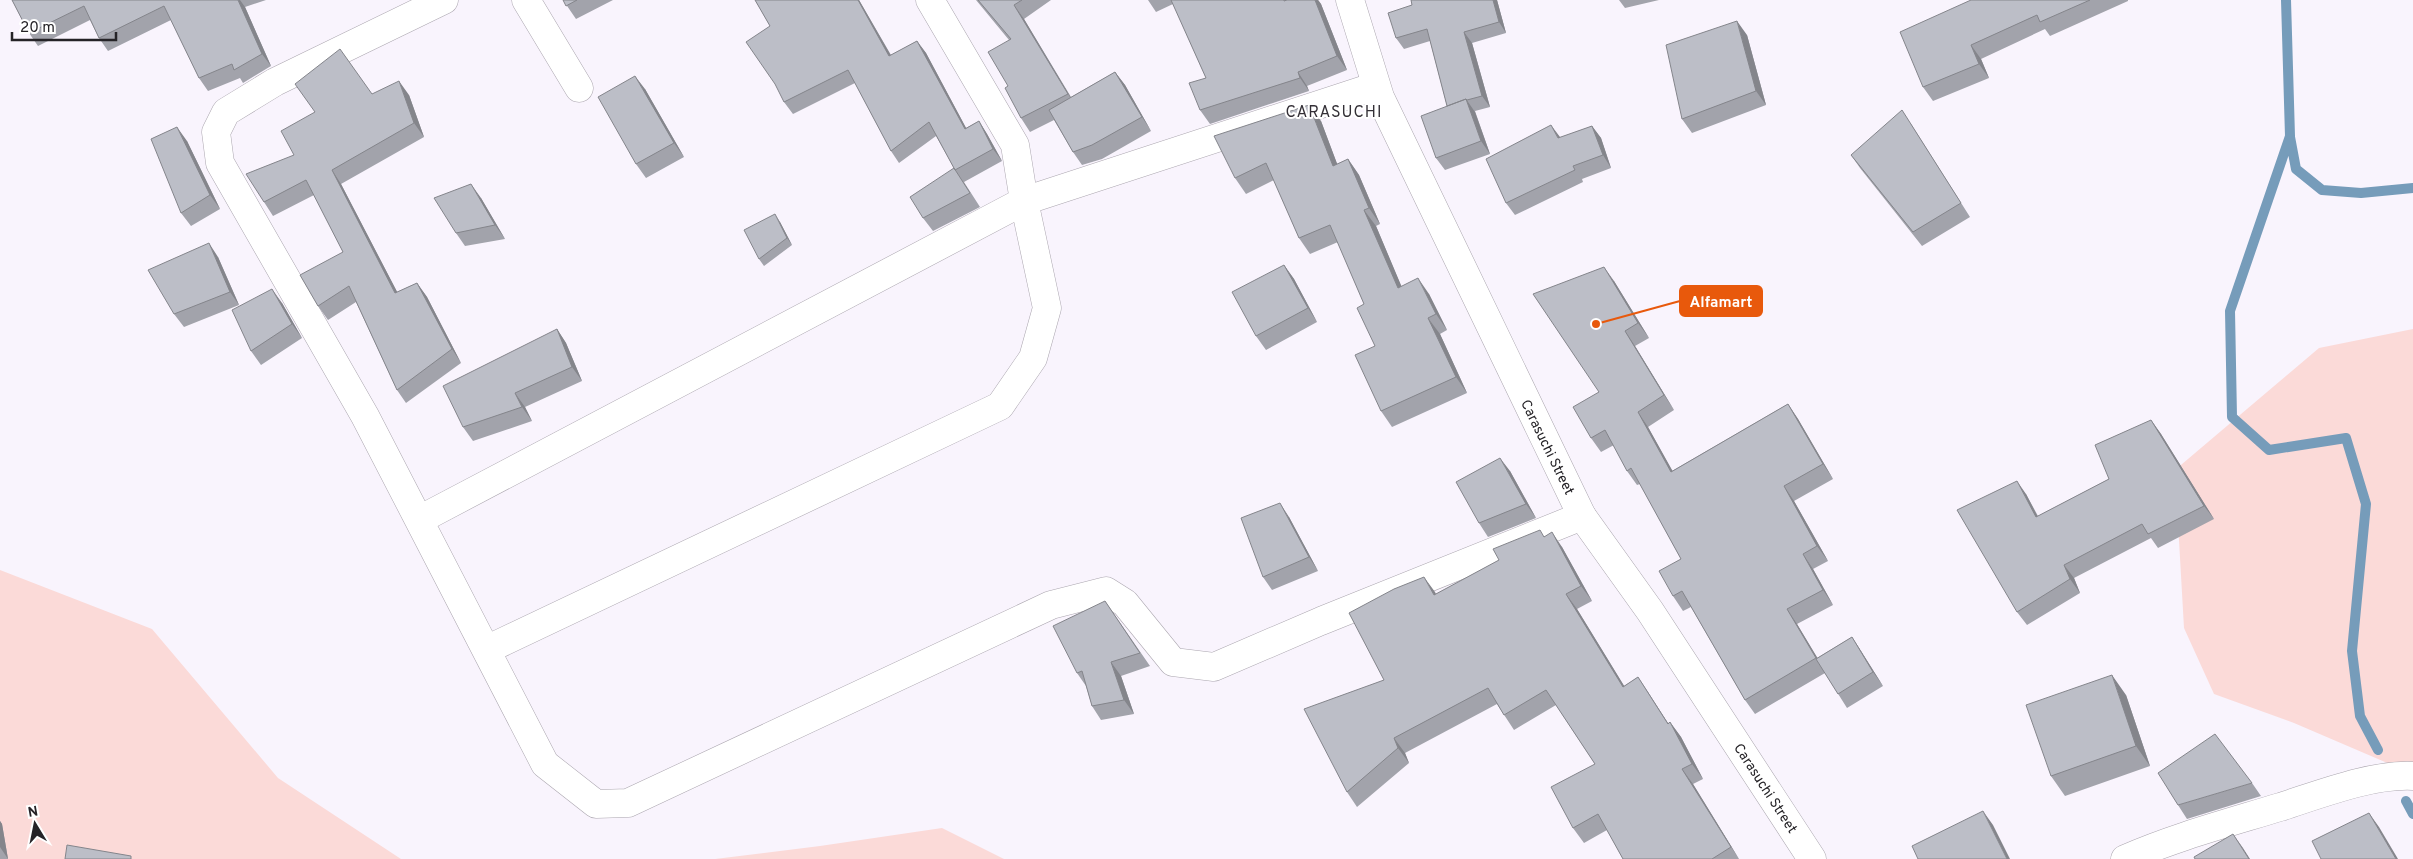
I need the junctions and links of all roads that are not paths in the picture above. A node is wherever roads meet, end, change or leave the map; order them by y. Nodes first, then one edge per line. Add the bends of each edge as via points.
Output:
1 (444, 0) edge
2 (526, 0) edge
3 (930, 0) edge
4 (1350, 0) edge
5 (1376, 86) junction
6 (579, 88) dead end
7 (1024, 200) junction
8 (1582, 516) junction
9 (419, 520) junction
10 (486, 650) junction
11 (2413, 776) edge
12 (1812, 859) edge
13 (2125, 859) edge

1 - 9 street via 274,82 226,112 216,132 220,163 365,416
2 - 6 street
3 - 7 street via 1015,145
4 - 5 street, Carasuchi Street
5 - 7 street
5 - 8 street, Carasuchi Street
7 - 9 street
7 - 10 street via 1047,308 1034,358 1000,406
8 - 10 street via 1214,667 1173,662 1125,602 1106,591 1051,605 628,803 596,804 545,764
8 - 12 street, Carasuchi Street via 1650,611
9 - 10 street
11 - 13 street via 2394,775 2333,790 2157,845

